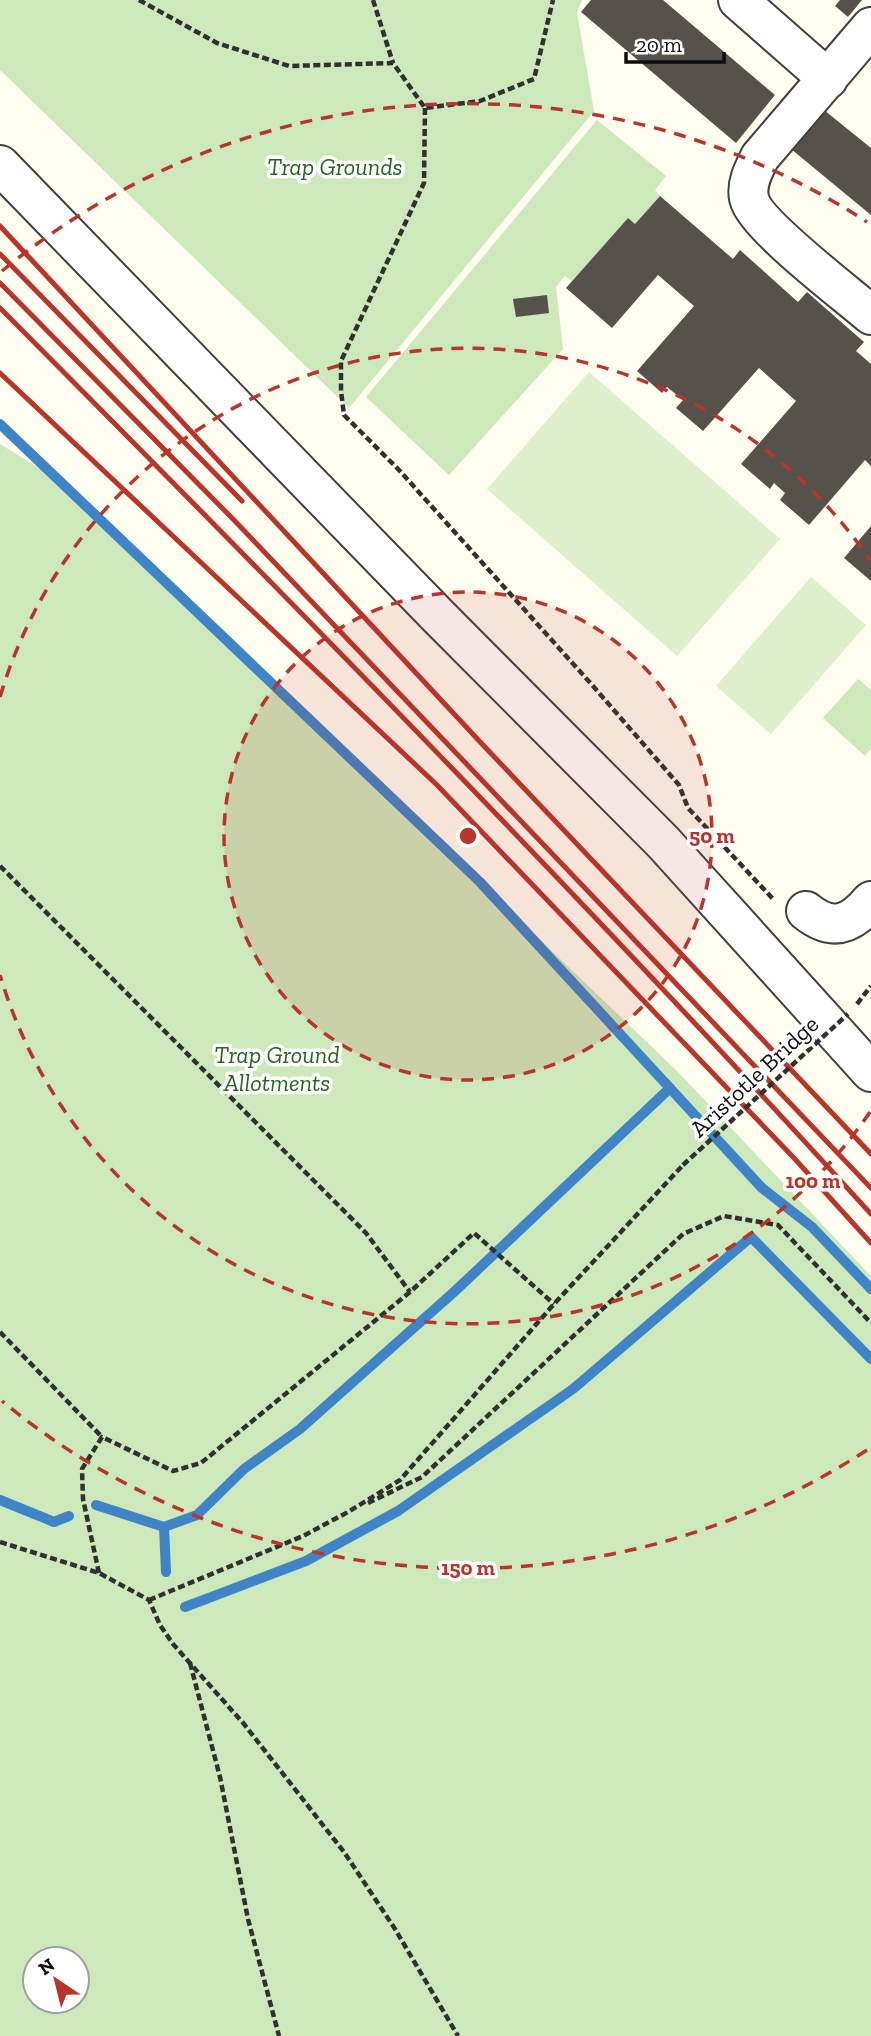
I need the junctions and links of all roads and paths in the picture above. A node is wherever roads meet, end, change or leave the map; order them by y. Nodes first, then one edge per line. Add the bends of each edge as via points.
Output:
1 (139, 0) edge
2 (373, 0) edge
3 (553, 0) edge
4 (738, 0) edge
5 (871, 27) edge
6 (393, 63) junction
7 (828, 79) junction
8 (425, 108) junction
9 (0, 164) edge
10 (871, 315) edge
11 (0, 866) edge
12 (871, 901) edge
13 (806, 911) joint
14 (871, 986) edge
15 (871, 1072) edge
16 (410, 1292) junction
17 (554, 1304) junction
18 (871, 1322) edge
19 (0, 1332) edge
20 (102, 1437) junction
21 (348, 1512) junction
22 (0, 1542) edge
23 (99, 1573) junction
24 (149, 1600) junction
25 (190, 1661) junction
26 (279, 2036) edge
27 (458, 2036) edge

1 - 6 path via 217,43 289,66
2 - 6 path
3 - 8 path via 534,79 480,101
4 - 7 street
5 - 7 street
6 - 8 path
7 - 10 street via 760,157 750,177 749,199 765,224
8 - 13 path via 424,183 341,361 344,415 593,686 679,785 688,808 793,922
9 - 15 street via 663,842
11 - 16 path via 366,1233
12 - 13 street via 848,923 839,925
14 - 17 path, Aristotle Bridge, bridge via 848,1014 683,1165
16 - 17 path via 474,1233
16 - 20 path via 201,1463 173,1471
17 - 21 path, Aristotle Bridge via 400,1480
18 - 21 path via 778,1225 724,1216 683,1234 422,1477
19 - 20 path
20 - 23 path via 82,1469 83,1499
21 - 24 path via 303,1536
22 - 23 path
23 - 24 path
24 - 25 path via 160,1625
25 - 26 path via 220,1777 247,1919
25 - 27 path via 344,1852

